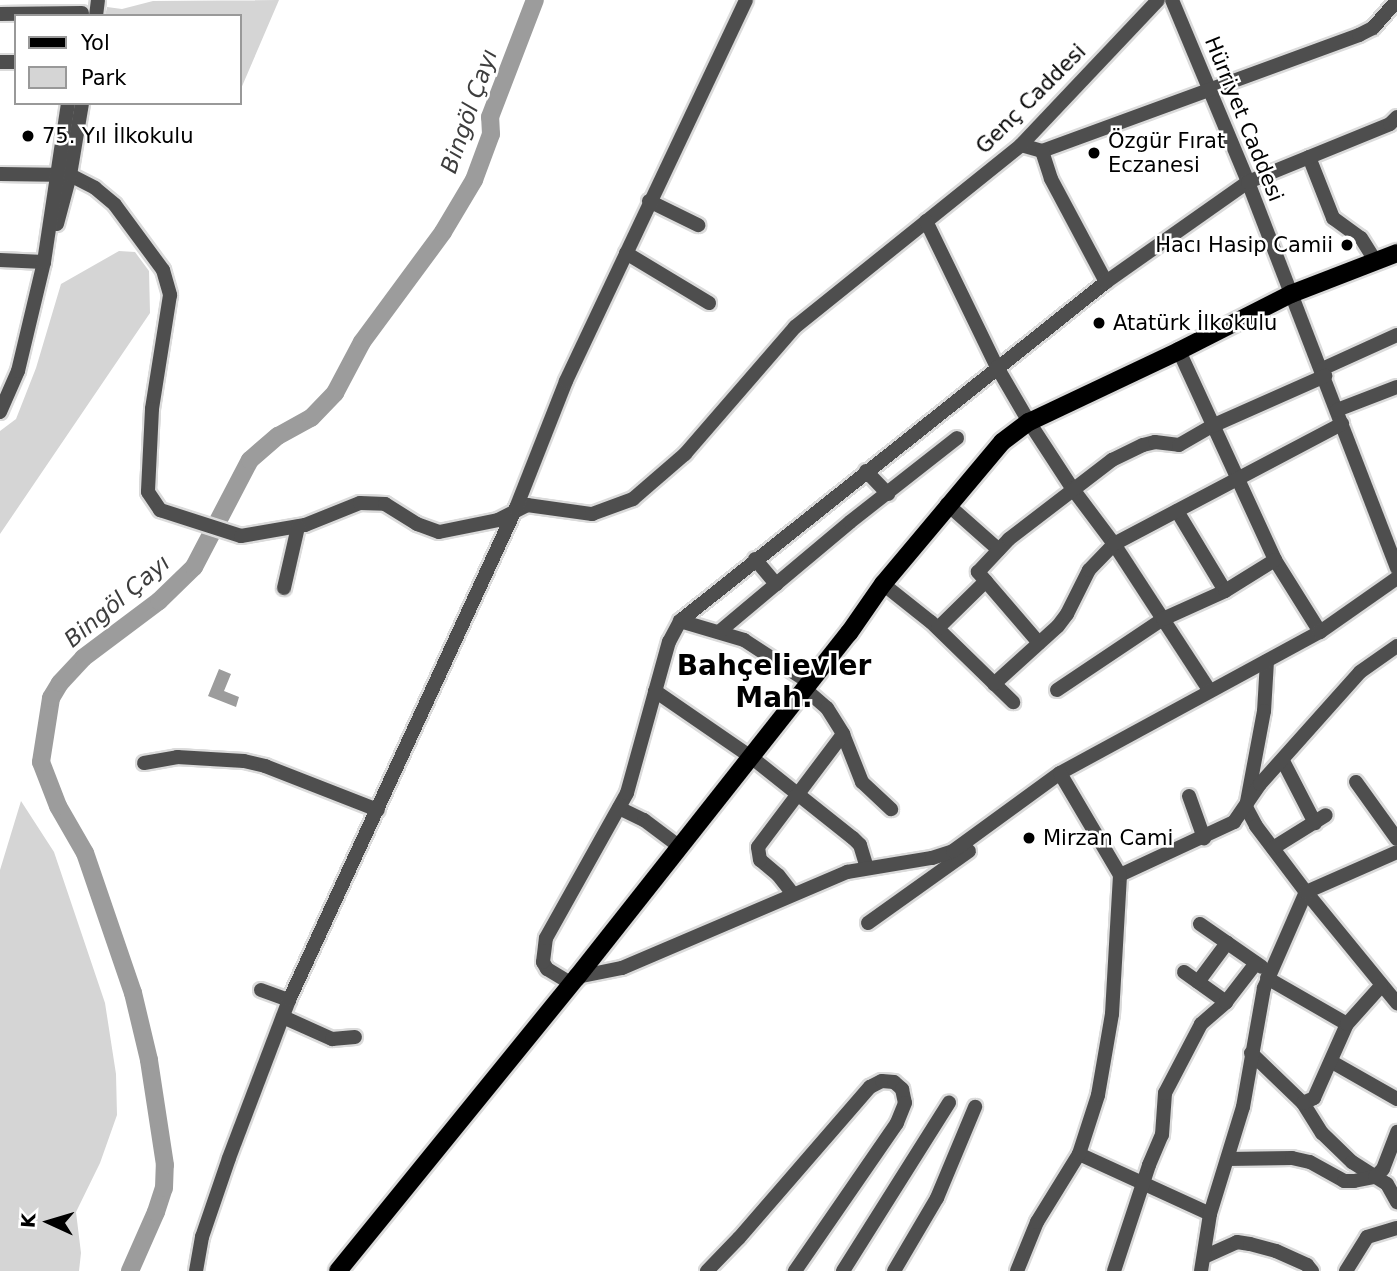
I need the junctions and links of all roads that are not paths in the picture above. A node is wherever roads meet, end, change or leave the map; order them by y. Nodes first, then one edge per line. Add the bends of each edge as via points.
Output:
1 (98, 0) edge
2 (746, 0) edge
3 (1158, 0) edge
4 (1172, 0) edge
5 (1397, 0) edge
6 (86, 11) edge
7 (0, 14) edge
8 (1210, 92) junction
9 (68, 105) edge
10 (82, 105) edge
11 (1397, 117) edge
12 (1021, 145) junction
13 (1042, 151) junction
14 (1309, 157) junction
15 (0, 174) edge
16 (64, 175) junction
17 (1248, 182) junction
18 (649, 201) junction
19 (926, 221) junction
20 (698, 225) dead end
21 (626, 253) junction
22 (1397, 253) edge
23 (0, 260) edge
24 (1375, 260) junction
25 (44, 262) junction
26 (1105, 282) junction
27 (1291, 293) junction
28 (709, 303) dead end
29 (1397, 335) edge
30 (1179, 351) junction
31 (997, 368) junction
32 (1323, 372) junction
33 (1395, 390) edge
34 (0, 412) edge
35 (1339, 417) junction
36 (1029, 422) junction
37 (1212, 426) junction
38 (957, 438) dead end
39 (866, 471) junction
40 (1236, 480) junction
41 (1072, 488) junction
42 (888, 494) junction
43 (947, 505) junction
44 (516, 508) junction
45 (1177, 511) junction
46 (298, 527) junction
47 (1114, 544) junction
48 (999, 550) junction
49 (755, 559) junction
50 (1275, 560) junction
51 (1397, 568) edge
52 (1397, 578) edge
53 (986, 581) junction
54 (776, 584) junction
55 (883, 584) junction
56 (284, 589) dead end
57 (1225, 590) junction
58 (1163, 619) junction
59 (680, 621) junction
60 (938, 628) junction
61 (719, 632) junction
62 (1320, 632) junction
63 (1039, 643) junction
64 (1397, 646) edge
65 (1267, 661) junction
66 (994, 684) junction
67 (807, 686) junction
68 (1057, 690) dead end
69 (1209, 690) junction
70 (655, 691) junction
71 (1013, 702) dead end
72 (843, 734) junction
73 (751, 757) junction
74 (1283, 761) junction
75 (144, 763) dead end
76 (1059, 773) junction
77 (1356, 782) dead end
78 (798, 795) junction
79 (1189, 796) dead end
80 (1246, 807) junction
81 (619, 808) junction
82 (891, 809) dead end
83 (378, 810) junction
84 (985, 830) junction
85 (1204, 838) junction
86 (1397, 839) edge
87 (680, 847) junction
88 (1273, 848) junction
89 (1397, 852) edge
90 (866, 868) junction
91 (1120, 875) junction
92 (1306, 892) junction
93 (793, 894) junction
94 (868, 923) dead end
95 (1200, 924) dead end
96 (1227, 943) junction
97 (1256, 963) junction
98 (1184, 972) dead end
99 (1268, 974) junction
100 (574, 981) junction
101 (1198, 982) junction
102 (1381, 986) junction
103 (261, 990) dead end
104 (289, 1000) junction
105 (1226, 1002) junction
106 (1397, 1003) edge
107 (283, 1017) junction
108 (1348, 1024) junction
109 (355, 1037) dead end
110 (1251, 1054) junction
111 (1332, 1062) junction
112 (1397, 1099) edge
113 (949, 1103) dead end
114 (1303, 1103) junction
115 (975, 1107) dead end
116 (1397, 1132) edge
117 (1079, 1154) junction
118 (1228, 1159) junction
119 (1375, 1177) junction
120 (1144, 1185) junction
121 (1397, 1202) edge
122 (1210, 1214) junction
123 (1397, 1228) edge
124 (1206, 1256) junction
125 (196, 1271) edge
126 (338, 1271) edge
127 (707, 1271) edge
128 (795, 1271) edge
129 (843, 1271) edge
130 (894, 1271) edge
131 (1017, 1271) edge
132 (1114, 1271) edge
133 (1201, 1271) edge
134 (1312, 1271) edge
135 (1346, 1271) edge

1 - 6 street
2 - 18 street
3 - 12 street, Genç Caddesi
4 - 8 street, Hürriyet Caddesi
5 - 8 street via 1373,28
6 - 7 street
8 - 13 street
8 - 17 street, Hürriyet Caddesi
9 - 16 street
10 - 16 street
11 - 14 street
12 - 13 street
12 - 19 street, Genç Caddesi
13 - 26 street via 1051,179
14 - 17 street
14 - 24 street via 1333,218 1361,238
15 - 16 street
16 - 25 street
16 - 46 street via 95,188 115,205 163,270 170,295 152,409 148,492 160,510 241,537
17 - 26 street
17 - 27 street, Hürriyet Caddesi
18 - 20 street
18 - 21 street
19 - 31 street
19 - 44 street, Genç Caddesi via 794,327 684,454 633,499 592,514 544,505
21 - 28 street
21 - 44 street via 566,381
22 - 24 main road
23 - 25 street
24 - 27 main road
25 - 34 street via 18,371
26 - 31 street
27 - 30 main road
27 - 32 street, Hürriyet Caddesi
29 - 32 street
30 - 36 main road
30 - 37 street
31 - 36 street
31 - 39 street
32 - 35 street, Hürriyet Caddesi
32 - 37 street
33 - 35 street
35 - 40 street
35 - 51 street, Hürriyet Caddesi
36 - 41 street
36 - 43 main road via 1002,442
37 - 40 street
37 - 41 street via 1179,445 1154,442 1132,449
38 - 42 street
39 - 42 street
39 - 49 street
40 - 45 street
40 - 50 street
41 - 47 street
41 - 48 street
42 - 54 street
43 - 48 street
43 - 55 main road
44 - 46 street via 498,520 439,532 385,503 360,503
44 - 83 street
45 - 47 street
45 - 57 street
46 - 56 street
47 - 58 street
47 - 63 street via 1089,570 1068,614
48 - 53 street via 978,572
49 - 54 street
49 - 59 street
50 - 57 street
50 - 62 street
52 - 62 street
53 - 60 street
53 - 63 street
54 - 61 street
55 - 60 street
55 - 67 main road
57 - 58 street
58 - 68 street
58 - 69 street
59 - 61 street
59 - 70 street
60 - 66 street
61 - 67 street via 764,651
62 - 65 street
63 - 66 street
64 - 74 street via 1360,672
65 - 69 street
65 - 80 street via 1265,712
66 - 71 street
67 - 72 street
67 - 73 main road
69 - 76 street
70 - 73 street
70 - 81 street via 645,738
72 - 78 street
72 - 82 street via 862,782
73 - 78 street
73 - 87 main road
74 - 80 street via 1260,784
74 - 88 street via 1321,819
75 - 83 street via 177,757 244,761
76 - 84 street
76 - 91 street
77 - 86 street
78 - 90 street via 860,845
78 - 93 street via 758,850 760,860
79 - 85 street
80 - 85 street via 1234,822
80 - 88 street
81 - 87 street via 657,828
81 - 100 street via 546,937 542,962
83 - 104 street
84 - 90 street via 941,856
84 - 94 street via 972,849
85 - 91 street
87 - 100 main road
88 - 92 street
89 - 92 street
90 - 93 street
91 - 117 street via 1107,1056
92 - 99 street
92 - 102 street
93 - 100 street via 622,968
95 - 96 street
96 - 97 street
96 - 101 street
97 - 99 street
97 - 105 street
98 - 101 street
99 - 108 street
99 - 110 street
100 - 126 main road
101 - 105 street
102 - 106 street
102 - 108 street
103 - 104 street
104 - 107 street
105 - 120 street via 1201,1024 1165,1093 1162,1135
107 - 109 street via 332,1040
107 - 125 street via 229,1158 202,1237
108 - 111 street
110 - 114 street
110 - 118 street via 1243,1107
111 - 112 street
111 - 114 street via 1314,1098
113 - 129 street
114 - 119 street via 1322,1133
115 - 130 street via 937,1198
116 - 119 street via 1383,1169
117 - 120 street
117 - 131 street via 1037,1222
118 - 119 street via 1292,1158 1310,1162 1344,1181
118 - 122 street
119 - 121 street via 1387,1184
120 - 122 street
120 - 132 street
122 - 124 street
123 - 135 street via 1367,1237
124 - 133 street
124 - 134 street via 1237,1242 1276,1251
127 - 128 street via 870,1087 894,1082 905,1103 897,1123

